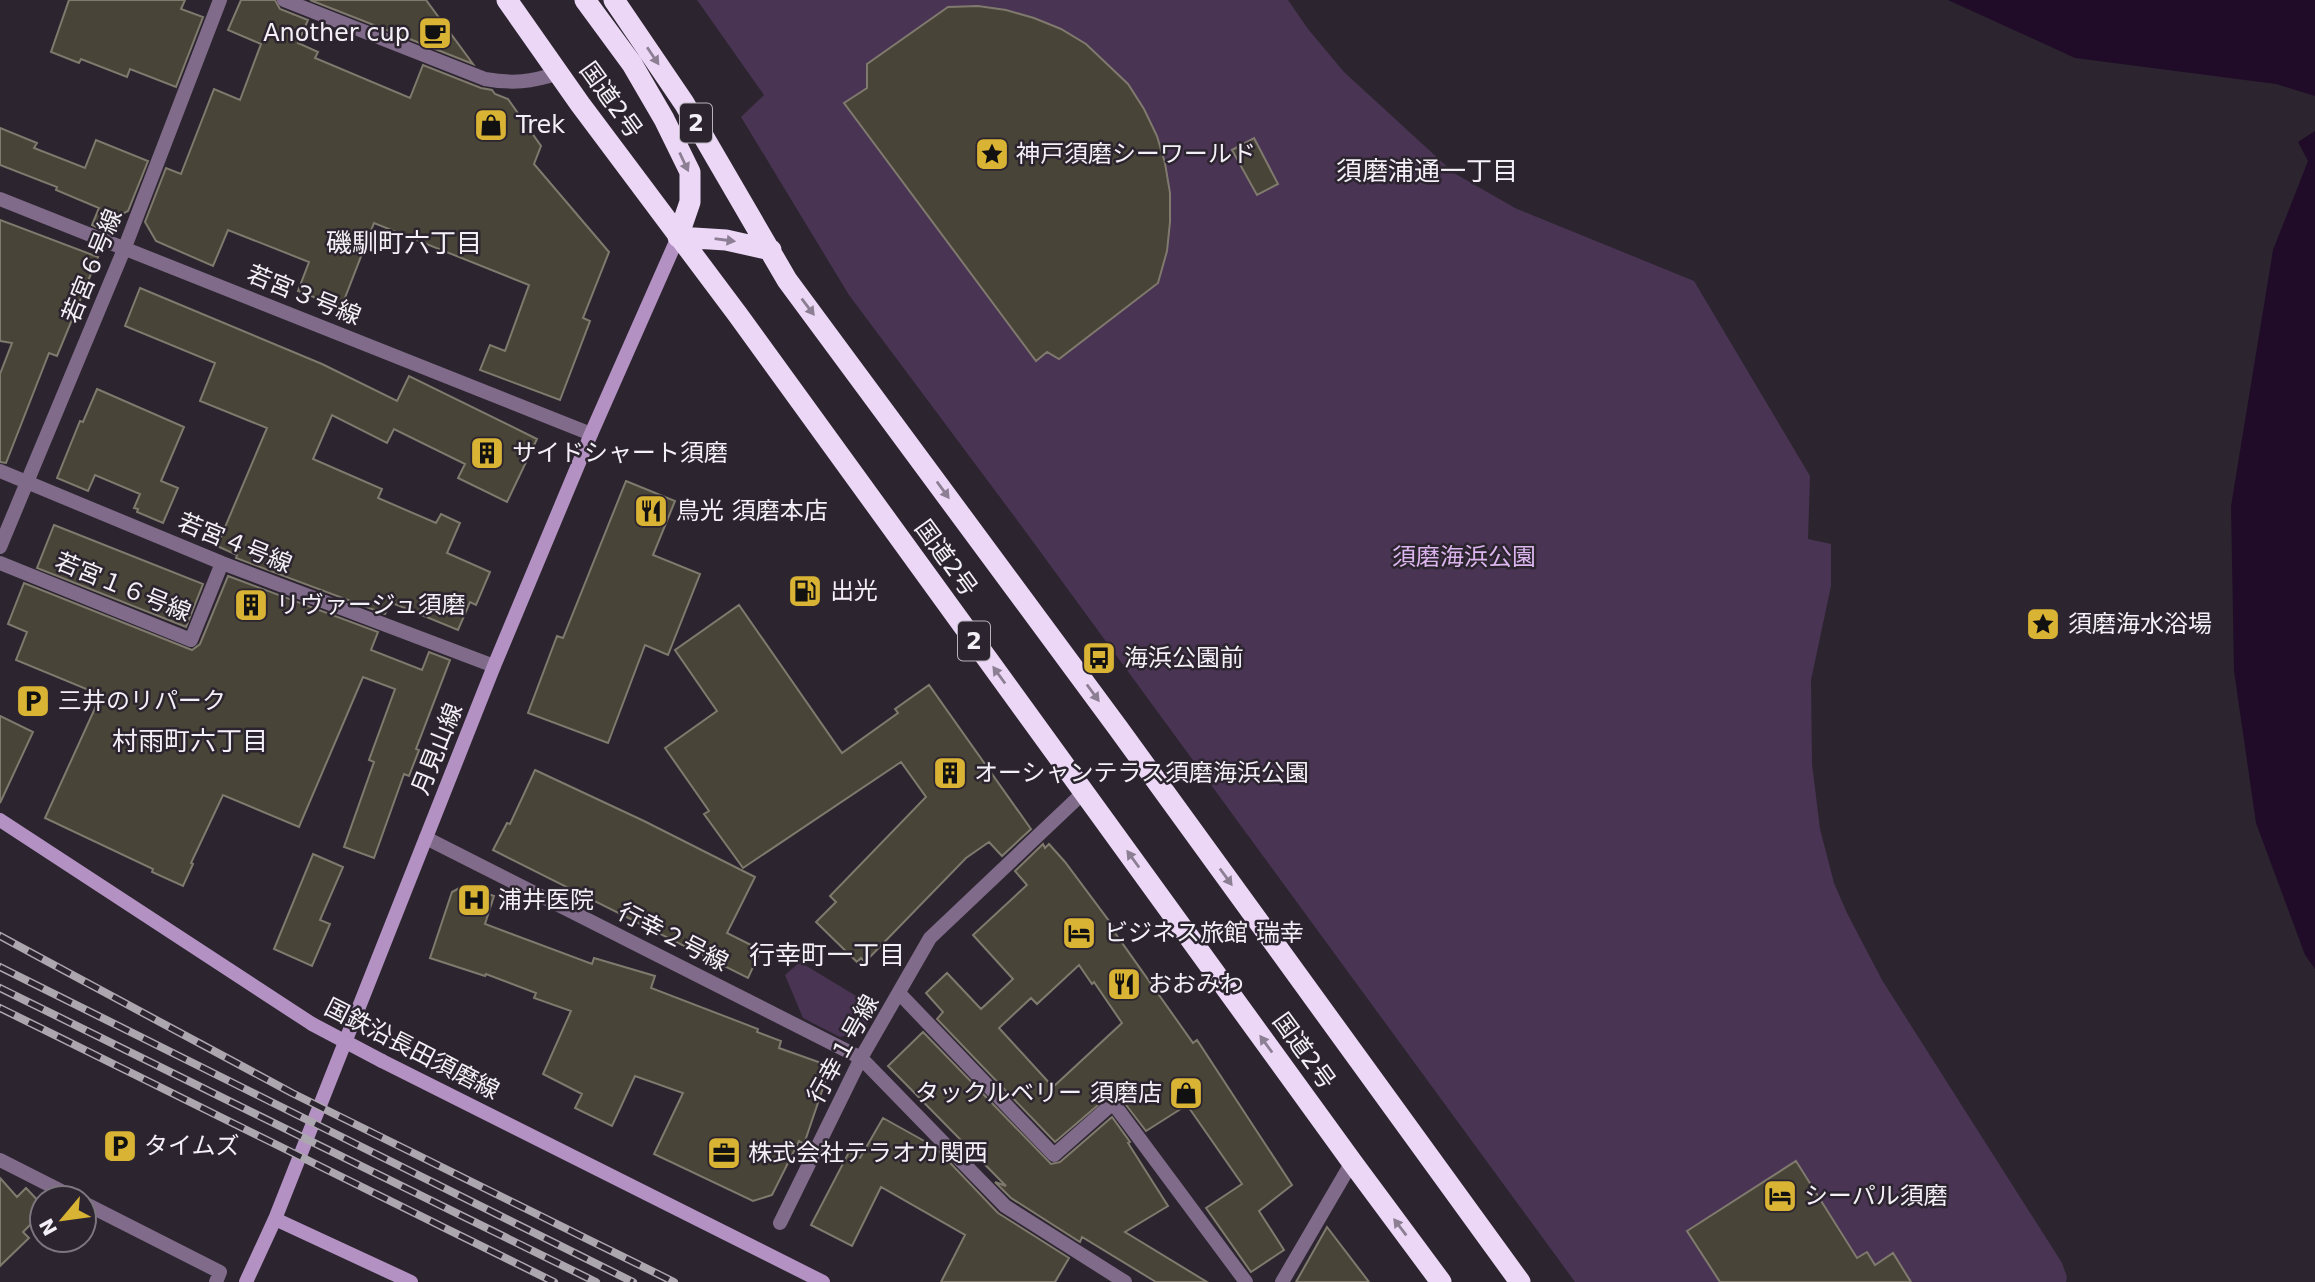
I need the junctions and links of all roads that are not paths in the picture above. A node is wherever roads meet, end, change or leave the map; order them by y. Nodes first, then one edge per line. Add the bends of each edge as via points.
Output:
1 (219, 0) edge
2 (284, 0) edge
3 (508, 0) edge
4 (585, 0) edge
5 (614, 0) edge
6 (559, 74) junction
7 (0, 199) edge
8 (678, 237) junction
9 (125, 247) junction
10 (771, 250) junction
11 (591, 434) junction
12 (0, 471) edge
13 (28, 482) junction
14 (0, 547) edge
15 (0, 563) edge
16 (222, 563) junction
17 (494, 666) junction
18 (1084, 792) junction
19 (0, 820) edge
20 (426, 838) junction
21 (899, 993) junction
22 (862, 1058) junction
23 (0, 1160) edge
24 (1352, 1162) junction
25 (47, 1184) edge
26 (98, 1211) edge
27 (275, 1219) junction
28 (780, 1223) dead end
29 (218, 1277) edge
30 (246, 1282) edge
31 (411, 1282) edge
32 (823, 1282) edge
33 (1125, 1282) edge
34 (1246, 1282) edge
35 (1282, 1282) edge
36 (1441, 1282) edge
37 (1520, 1282) edge

1 - 9 street, 若宮６号線
2 - 6 street via 485,79 526,82
3 - 6 highway, 国道2号 / 2
4 -> 8 highway, 2 via 632,64 690,172 690,202
5 -> 10 highway, 国道2号 / 2 via 684,103
6 - 8 highway, 国道2号 / 2
7 - 9 street, 若宮３号線
8 -> 10 highway via 726,240
8 - 11 street, 月見山線
18 -> 8 highway, 国道2号 / 2
9 - 11 street, 若宮３号線
9 - 13 street, 若宮６号線
10 -> 37 highway, 国道2号 / 2 via 787,280
11 - 17 street, 月見山線
12 - 13 street, 若宮４号線
13 - 14 street, 若宮６号線
13 - 16 street, 若宮４号線
15 - 16 street, 若宮１６号線 via 191,640
16 - 17 street, 若宮４号線
17 - 20 street, 月見山線
18 - 21 street, 行幸１号線 via 930,938
24 -> 18 highway, 国道2号 / 2
19 - 32 street, 国鉄沿長田須磨線, bridge via 312,1024
20 - 22 street, 行幸２号線
20 - 27 street, 月見山線
21 - 22 street, 行幸１号線
21 - 34 street via 1054,1155 1113,1103
22 - 28 street, 行幸１号線
22 - 33 street, 行幸２号線 via 1005,1206
23 - 25 street
24 - 35 street
36 -> 24 highway, 国道2号 / 2
26 - 29 street
27 - 30 street, 月見山線
27 - 31 street

